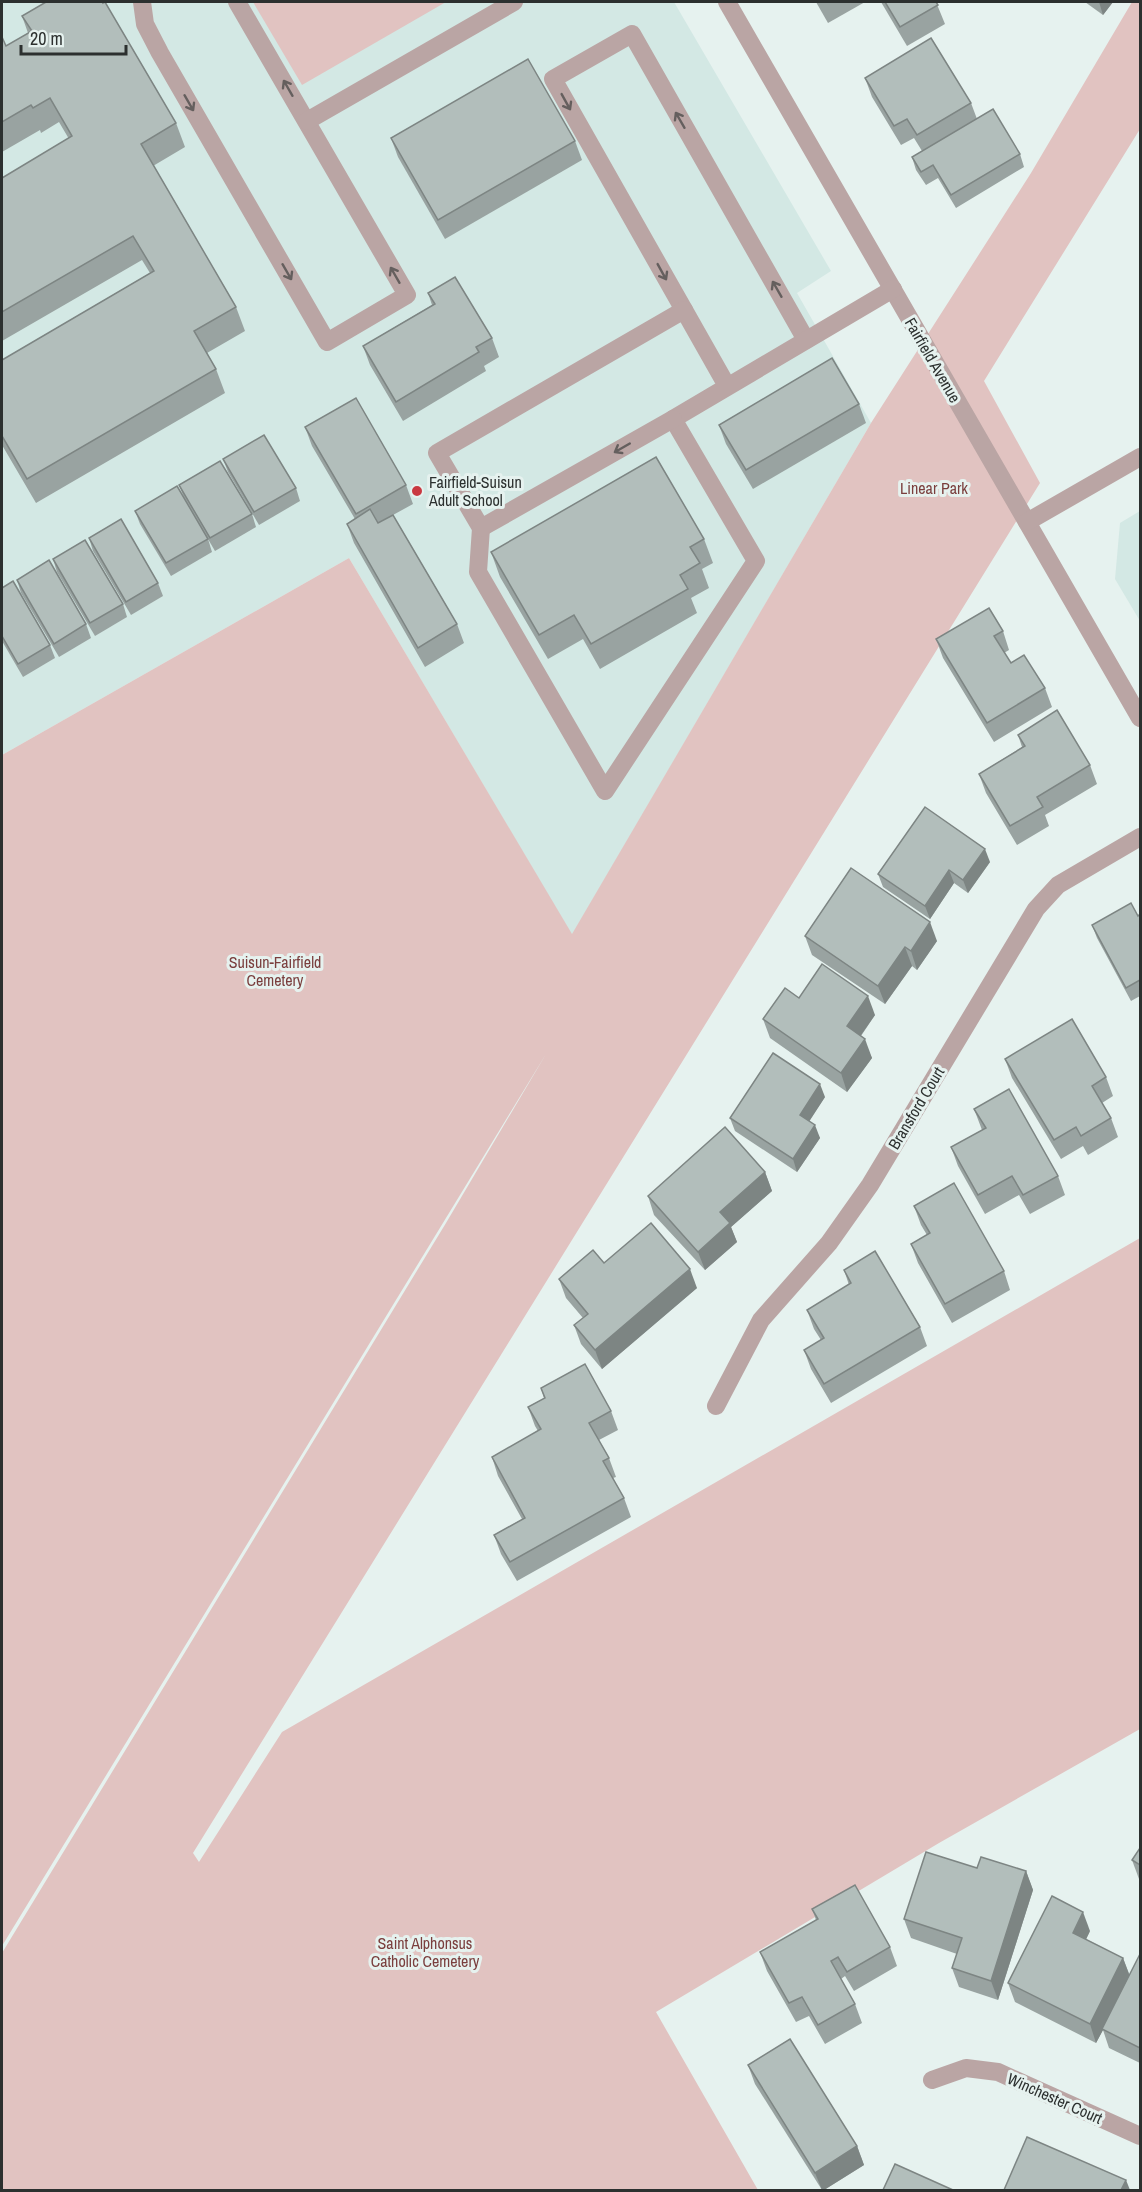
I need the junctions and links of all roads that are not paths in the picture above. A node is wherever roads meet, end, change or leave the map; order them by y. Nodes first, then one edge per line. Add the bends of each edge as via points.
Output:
1 (142, 2) edge
2 (237, 2) edge
3 (514, 2) edge
4 (727, 2) edge
5 (307, 121) junction
6 (893, 289) junction
7 (684, 310) junction
8 (806, 340) junction
9 (727, 386) junction
10 (672, 419) junction
11 (1140, 457) edge
12 (1027, 522) junction
13 (481, 528) junction
14 (1140, 717) edge
15 (1140, 837) edge
16 (716, 1406) dead end
17 (932, 2080) dead end
18 (1140, 2136) edge

1 -> 5 street via 145,24 160,53 327,342 406,295
5 -> 2 street
3 - 5 street
4 - 6 street, Fairfield Avenue
6 - 8 street
6 - 12 street, Fairfield Avenue
8 -> 7 street via 632,34 553,79
7 - 9 street
7 - 13 street via 437,453
8 - 9 street
9 - 10 street
10 -> 13 street
10 - 13 street via 756,561 605,791 478,572
11 - 12 street
12 - 14 street, Fairfield Avenue
15 - 16 street, Bransford Court via 1058,885 1036,909 870,1185 829,1243 760,1320
17 - 18 street, Winchester Court via 966,2068 998,2072

